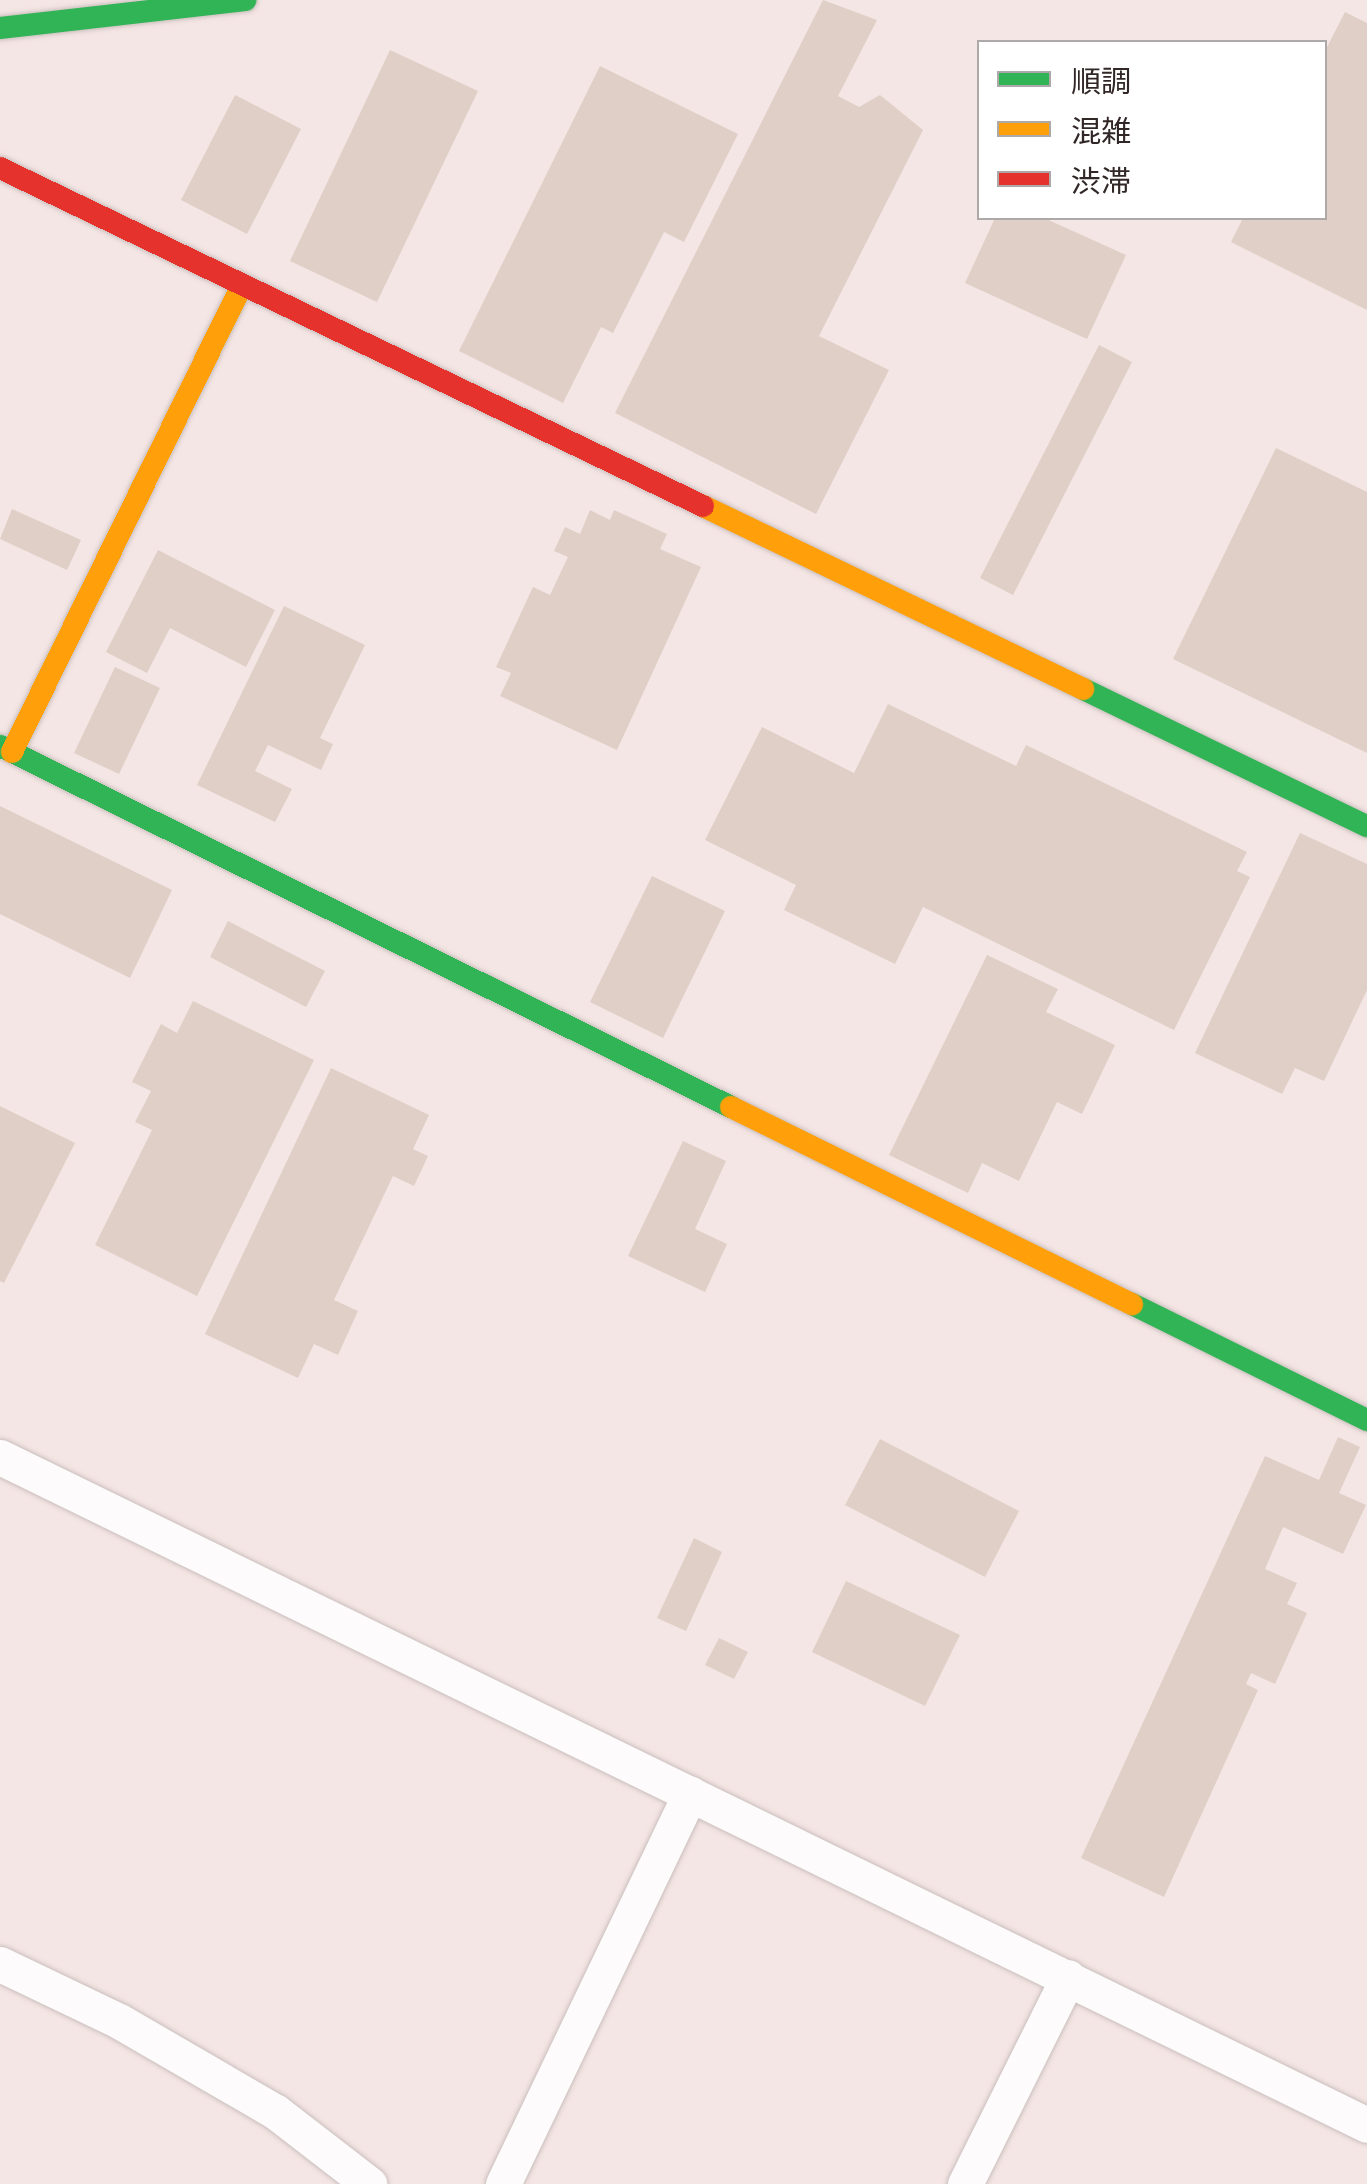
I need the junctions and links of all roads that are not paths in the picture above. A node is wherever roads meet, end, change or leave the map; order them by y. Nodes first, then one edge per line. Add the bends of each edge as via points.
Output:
1 (245, 0) edge
2 (0, 28) edge
3 (0, 168) edge
4 (242, 285) junction
5 (6, 749) edge
6 (1367, 826) edge
7 (1367, 1420) edge
8 (0, 1457) edge
9 (690, 1794) junction
10 (0, 1964) edge
11 (1068, 1977) junction
12 (1367, 2125) edge
13 (369, 2184) edge
14 (503, 2184) edge
15 (965, 2184) edge

1 - 2 street
3 - 4 street
4 - 5 street
4 - 6 street
5 - 7 street
8 - 9 street
9 - 11 street
9 - 14 street
10 - 13 street via 118,2020 276,2112
11 - 12 street
11 - 15 street

